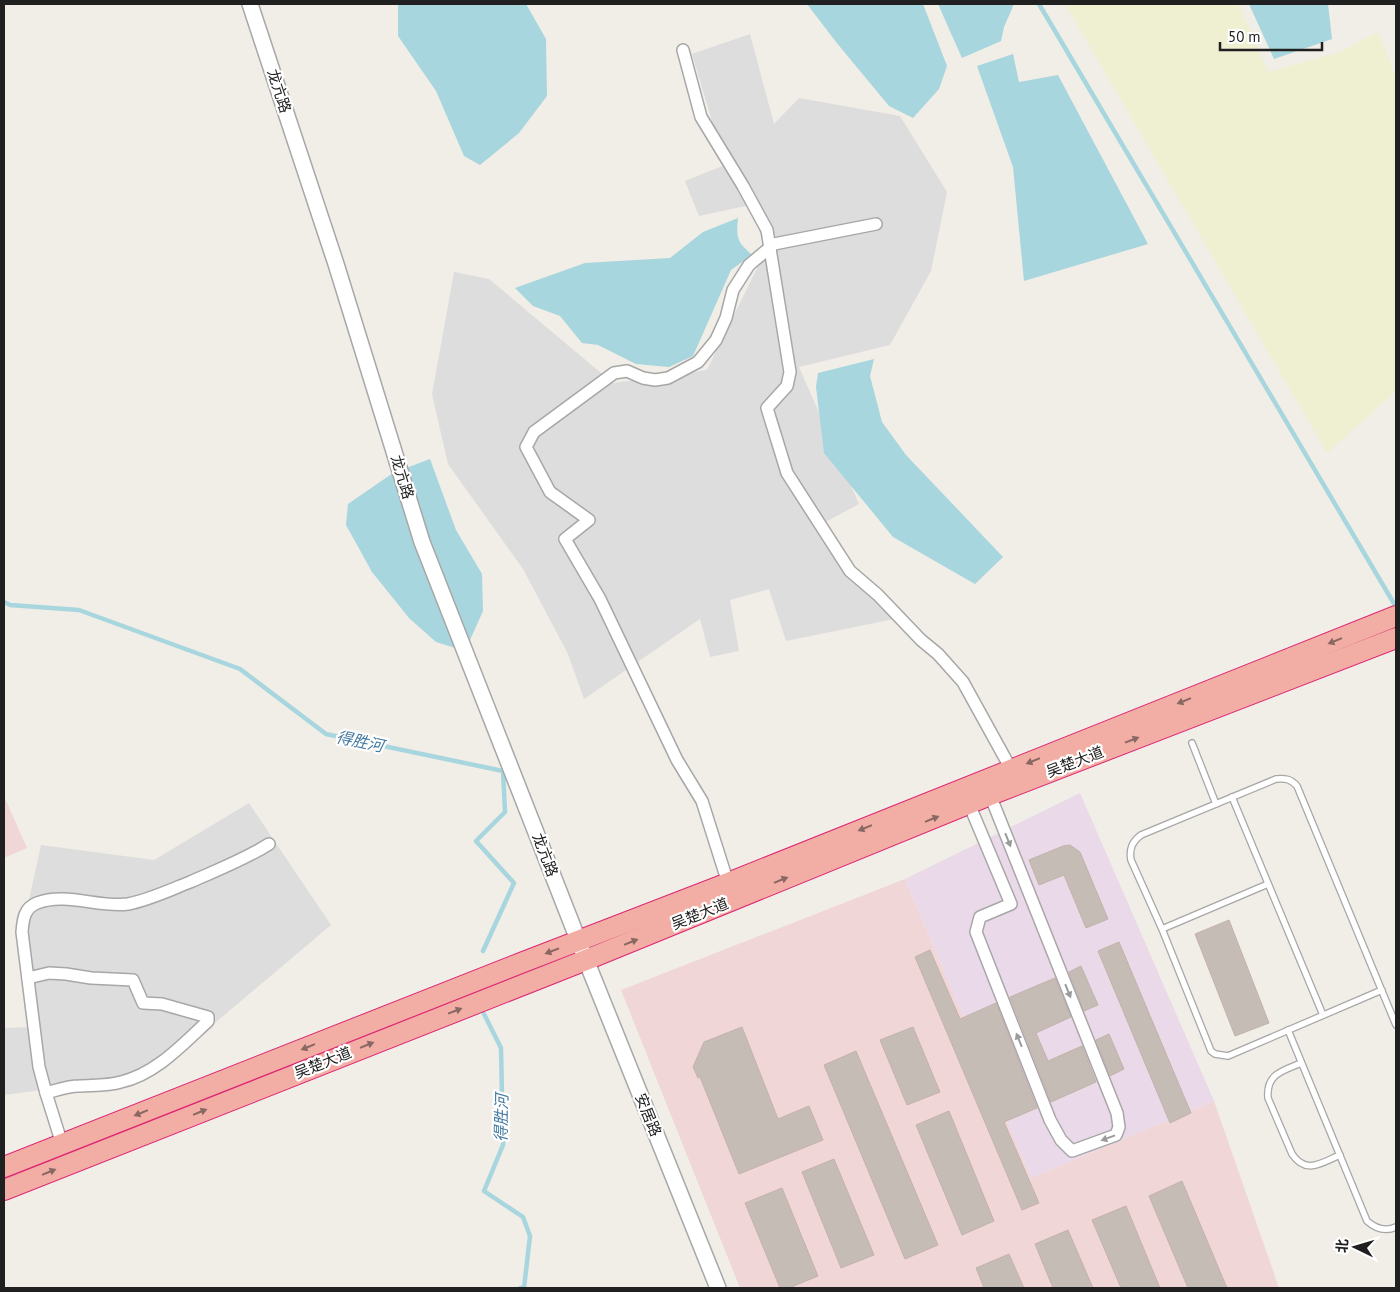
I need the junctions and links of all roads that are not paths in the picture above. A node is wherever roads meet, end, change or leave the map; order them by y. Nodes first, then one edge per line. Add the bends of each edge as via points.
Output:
1 (250, 4) edge
2 (683, 50) dead end
3 (876, 224) dead end
4 (770, 247) junction
5 (1388, 620) edge
6 (1393, 639) edge
7 (1192, 743) dead end
8 (1011, 769) junction
9 (990, 795) junction
10 (1232, 797) junction
11 (969, 804) junction
12 (1216, 804) junction
13 (270, 844) dead end
14 (728, 883) junction
15 (1268, 884) junction
16 (1162, 929) junction
17 (578, 941) junction
18 (586, 960) junction
19 (28, 978) junction
20 (1382, 990) junction
21 (1323, 1015) junction
22 (406, 1019) junction
23 (1396, 1025) edge
24 (1288, 1030) junction
25 (1302, 1063) junction
26 (46, 1093) junction
27 (62, 1144) junction
28 (1340, 1155) junction
29 (4, 1168) edge
30 (4, 1190) edge
31 (1396, 1227) edge
32 (718, 1288) edge

1 - 17 street, 龙亢路 via 336,264 422,542
2 - 4 street via 701,117 767,230
3 - 4 street
4 - 8 street via 790,372 787,386 767,408 787,473 850,571 878,595 963,682
4 - 14 street via 749,265 733,290 716,340 698,362 668,378 655,380 627,371 614,373 534,432 526,446 550,492 589,520 565,539 600,599 677,760 702,801
5 -> 8 highway, 吴楚大道
9 -> 6 highway, 吴楚大道
7 - 12 lane
8 -> 14 highway, 吴楚大道
9 - 11 highway, 吴楚大道
9 -> 11 street via 1116,1113 1119,1126 1116,1135 1072,1151 1060,1140 1050,1120 976,932 980,918 1011,904
10 - 12 lane
10 - 15 lane
10 - 20 lane via 1276,779 1287,779 1297,786
18 -> 11 highway, 吴楚大道
12 - 16 lane via 1141,835 1133,843 1131,860
13 - 19 street via 249,857 162,894 129,904 56,900 29,907 22,932
14 - 17 highway, 吴楚大道
15 - 16 lane
15 - 21 lane
16 - 24 lane via 1216,1054 1228,1056
17 - 18 street, 安居路
17 -> 22 highway, 吴楚大道 via 526,961
22 -> 18 highway, 吴楚大道 via 534,980
18 - 32 street, 安居路
19 - 26 street via 39,1067
19 - 26 street via 49,973 133,980 143,1003 162,1004 208,1017 184,1044 151,1070 123,1082
20 - 21 lane
20 - 23 lane
21 - 24 lane
22 -> 27 highway, 吴楚大道
30 -> 22 highway, 吴楚大道
24 - 25 lane
25 - 28 lane
25 - 28 lane via 1273,1077 1267,1090 1268,1098 1296,1161 1309,1166
26 - 27 street
27 - 29 highway, 吴楚大道
28 - 31 lane via 1367,1221 1382,1230

